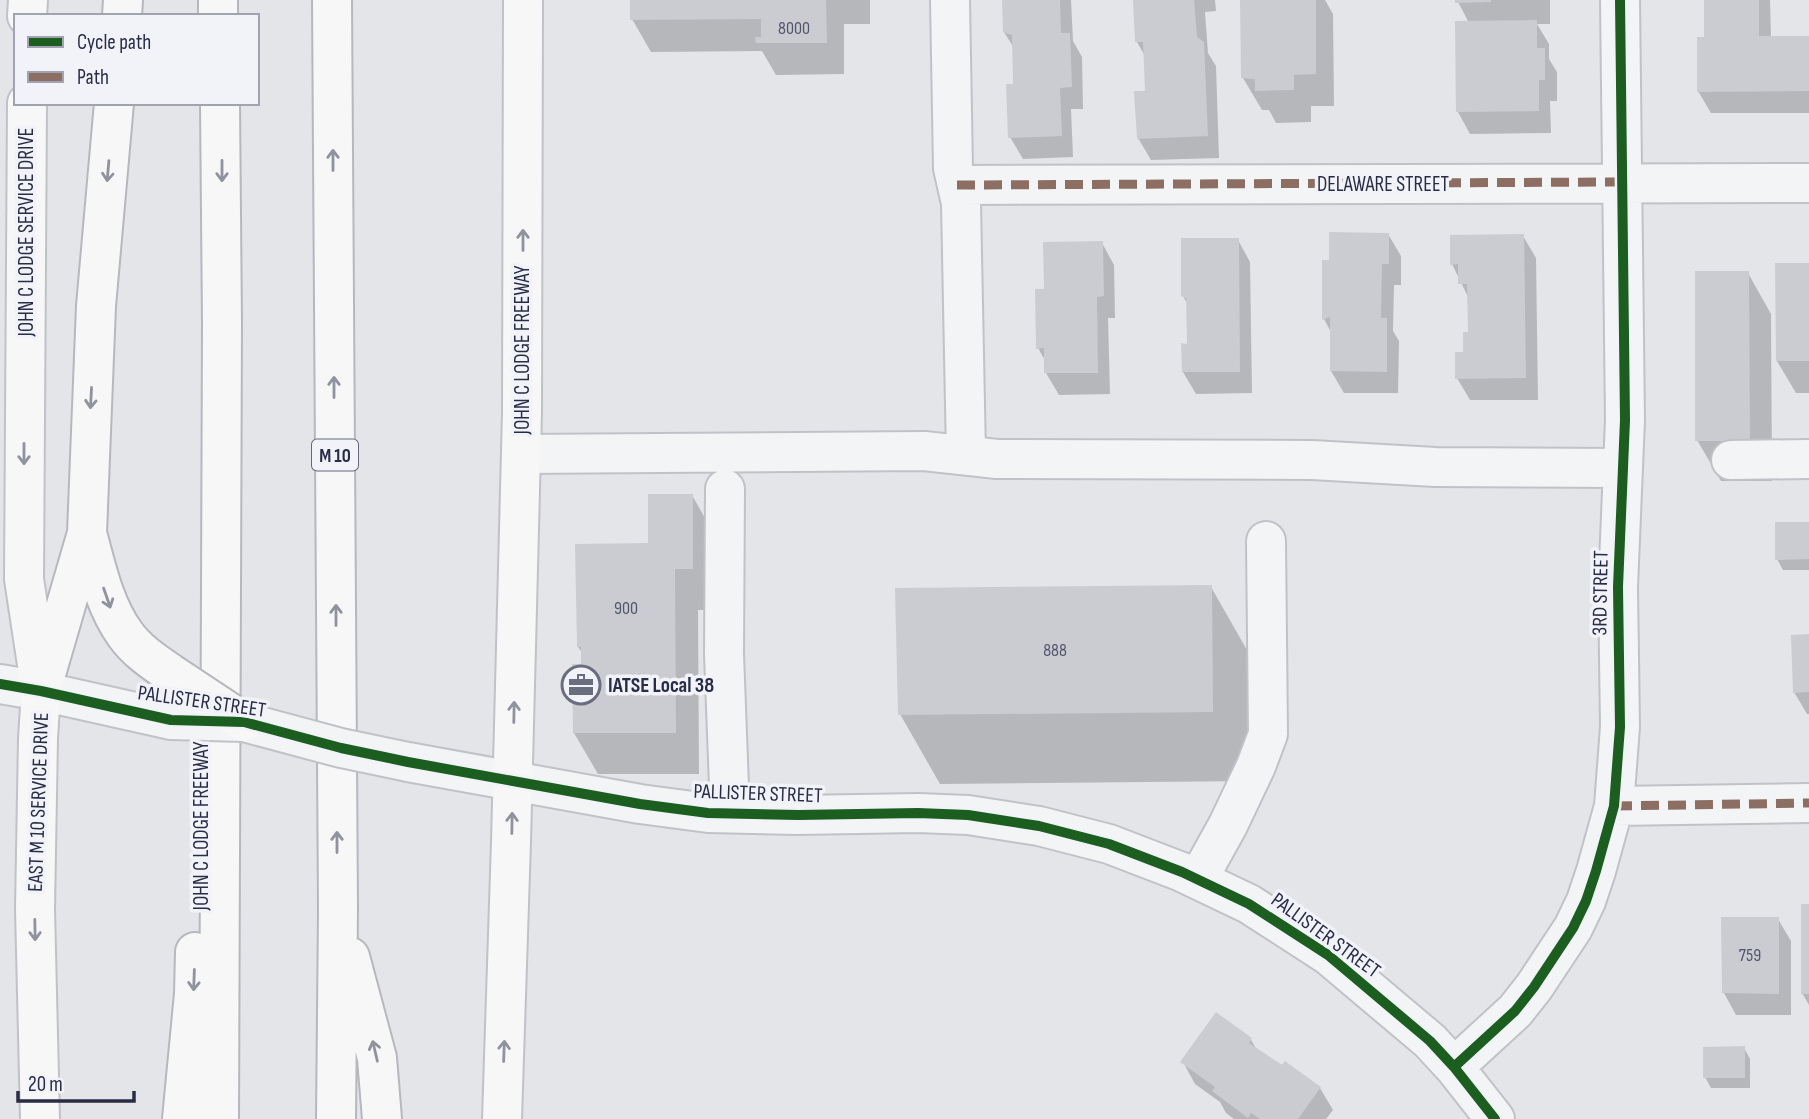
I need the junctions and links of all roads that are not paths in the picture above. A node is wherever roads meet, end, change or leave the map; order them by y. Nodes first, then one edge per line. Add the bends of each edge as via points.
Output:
1 (332, 0) edge
2 (523, 0) edge
3 (950, 0) edge
4 (1620, 0) edge
5 (27, 105) edge
6 (114, 105) edge
7 (220, 105) edge
8 (1622, 182) junction
9 (1809, 183) edge
10 (957, 185) junction
11 (222, 324) junction
12 (25, 361) joint
13 (521, 454) junction
14 (966, 455) junction
15 (1809, 459) edge
16 (1731, 460) dead end
17 (1622, 468) junction
18 (725, 489) dead end
19 (87, 533) junction
20 (1266, 541) dead end
21 (0, 684) edge
22 (41, 691) junction
23 (244, 722) junction
24 (513, 780) junction
25 (1809, 803) edge
26 (1614, 806) junction
27 (730, 813) junction
28 (1198, 879) junction
29 (338, 910) junction
30 (1454, 1066) junction
31 (40, 1119) edge
32 (182, 1119) edge
33 (219, 1119) edge
34 (336, 1119) edge
35 (382, 1119) edge
36 (502, 1119) edge
37 (1495, 1119) edge

29 -> 1 main road, M 10
13 -> 2 main road, JOHN C LODGE FREEWAY
3 - 10 street
4 - 8 street, 3RD STREET
5 - 12 main road, JOHN C LODGE SERVICE DRIVE
6 -> 19 main road via 96,306
7 -> 11 main road, JOHN C LODGE FREEWAY
8 - 9 street, DELAWARE STREET
8 - 10 street, DELAWARE STREET
8 - 17 street, 3RD STREET
10 - 14 street
11 -> 32 main road via 194,994
11 - 33 main road, JOHN C LODGE FREEWAY
12 -> 22 main road, EAST M 10 SERVICE DRIVE via 24,579
13 - 14 street via 924,451
24 -> 13 main road, JOHN C LODGE FREEWAY
14 - 17 street
15 - 16 street
17 - 26 street, 3RD STREET via 1620,727
18 - 27 street via 724,654
19 - 22 main road
19 -> 23 main road, bridge via 111,610 125,635 145,656
20 - 28 street via 1268,734 1228,825
21 - 22 street, PALLISTER STREET
22 - 23 street, PALLISTER STREET, bridge via 171,720
22 -> 31 main road, EAST M 10 SERVICE DRIVE via 35,909
23 - 24 street, PALLISTER STREET, bridge via 341,748
24 - 27 street, PALLISTER STREET via 640,804
36 -> 24 main road, JOHN C LODGE FREEWAY
25 - 26 street
26 - 30 street, 3RD STREET via 1586,901 1573,928 1515,1011
27 - 28 street, PALLISTER STREET via 968,815 1039,826 1109,844
28 - 30 street, PALLISTER STREET via 1249,904 1328,955
29 - 34 main road, M 10
35 -> 29 main road via 377,1058
30 - 37 street

